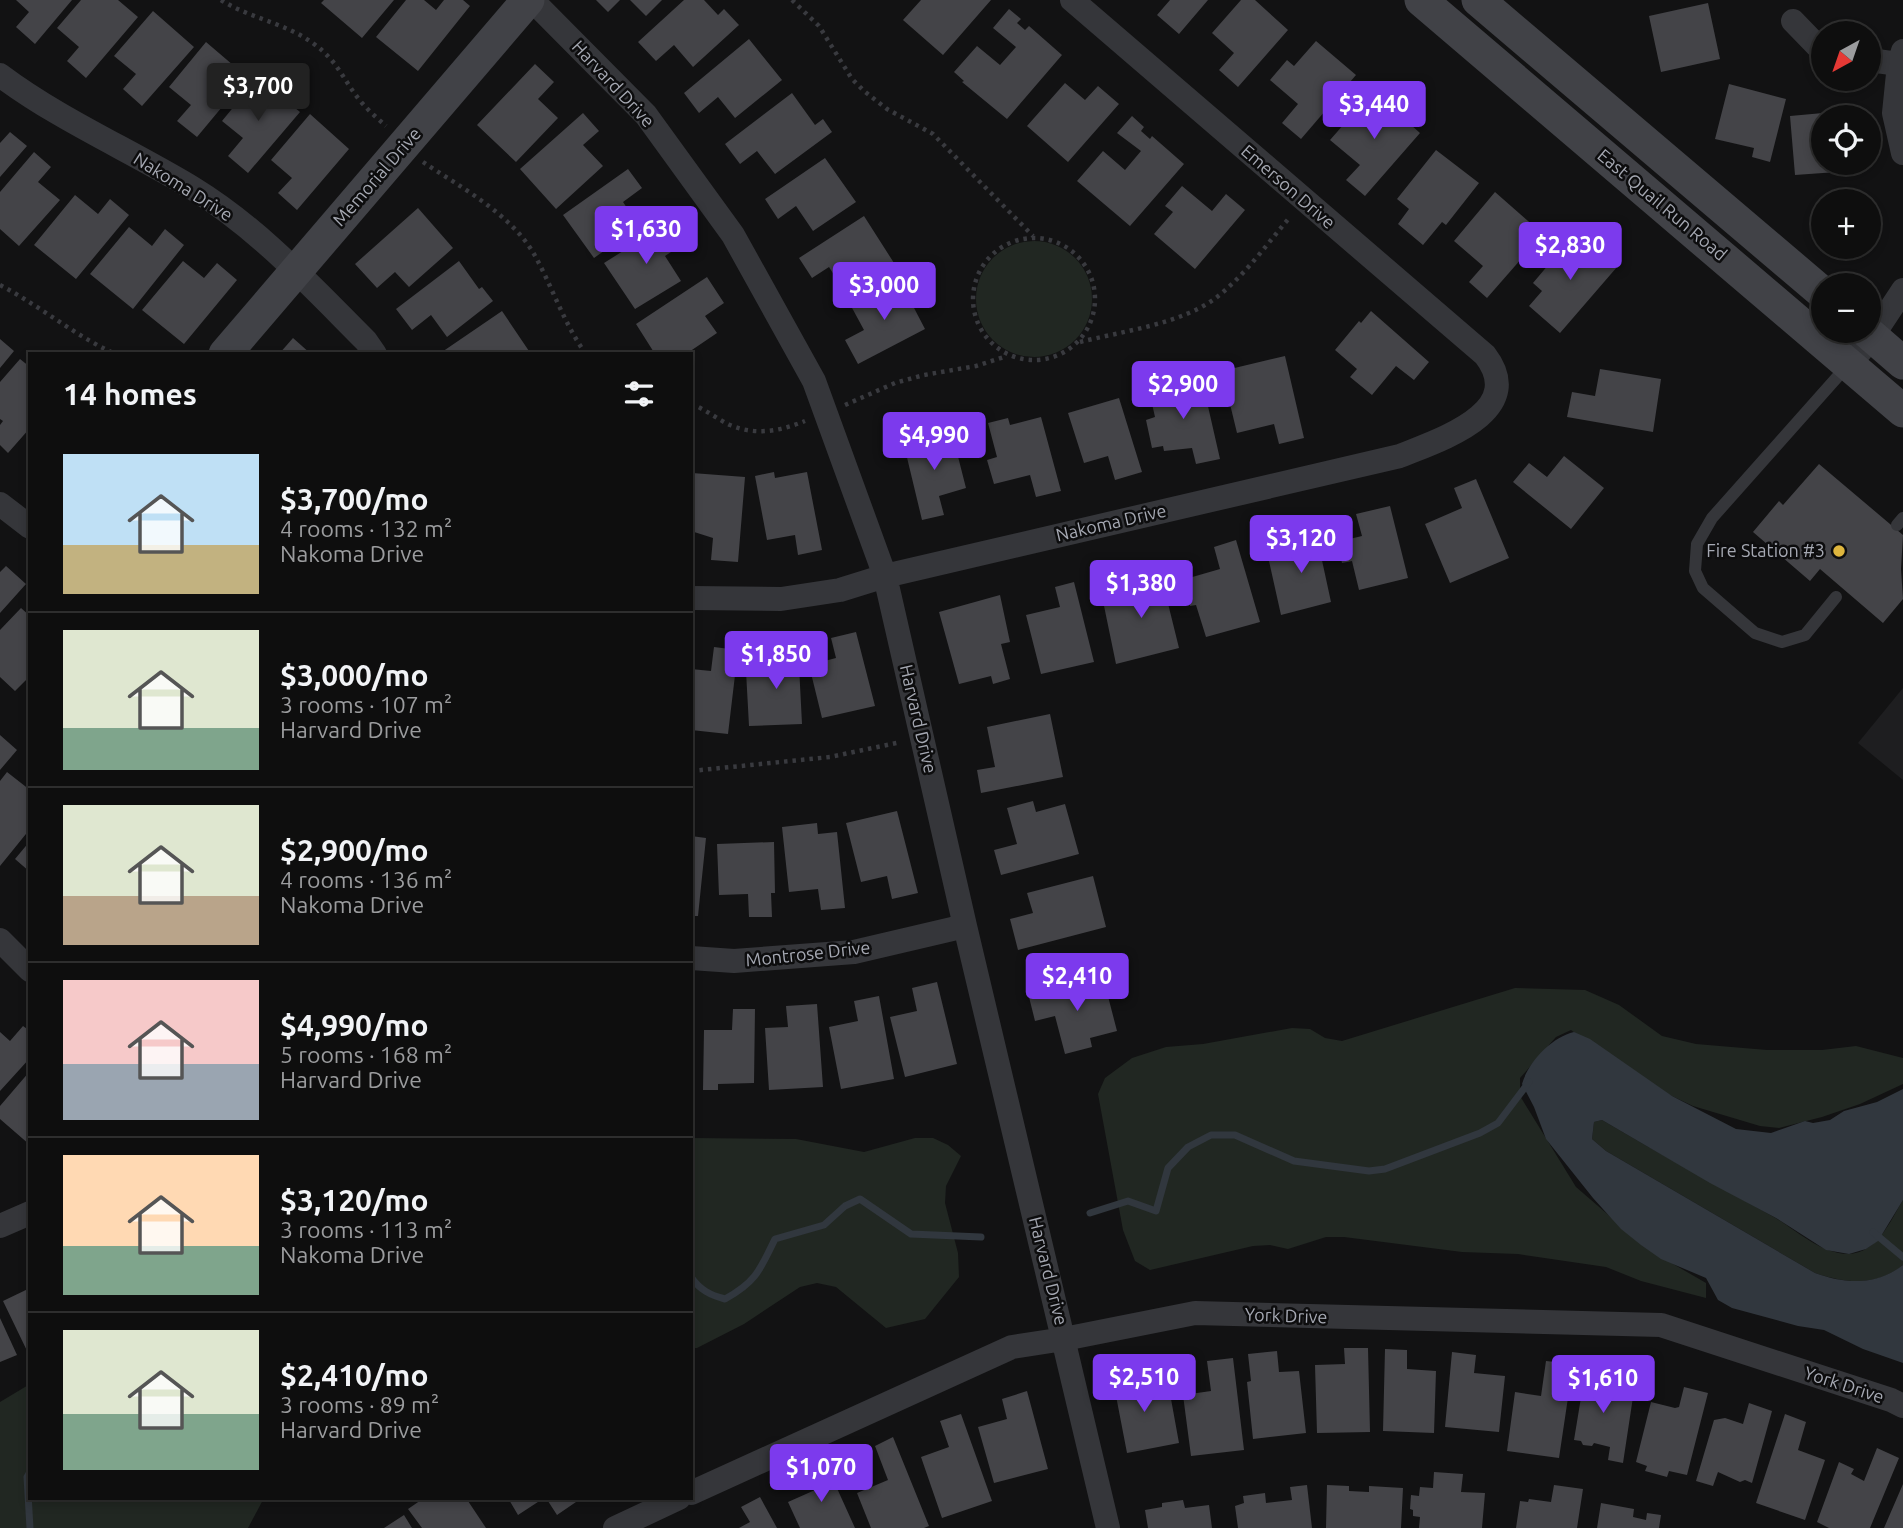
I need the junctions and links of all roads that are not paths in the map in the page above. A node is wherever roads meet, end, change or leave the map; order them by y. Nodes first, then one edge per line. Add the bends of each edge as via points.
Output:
1 (530, 0) edge
2 (1072, 0) edge
3 (1421, 0) edge
4 (1478, 0) edge
5 (1793, 20) dead end
6 (1811, 40) edge
7 (1901, 57) edge
8 (1881, 59) edge
9 (0, 75) edge
10 (1903, 153) edge
11 (297, 271) junction
12 (1811, 283) edge
13 (1903, 290) edge
14 (1881, 318) edge
15 (1863, 343) edge
16 (1880, 343) edge
17 (227, 352) edge
18 (374, 352) edge
19 (1903, 363) edge
20 (1849, 365) junction
21 (1497, 379) joint
22 (1903, 411) edge
23 (0, 504) edge
24 (28, 525) edge
25 (885, 576) junction
26 (1836, 597) dead end
27 (693, 598) edge
28 (965, 926) junction
29 (0, 940) edge
30 (693, 958) edge
31 (28, 968) edge
32 (28, 1214) edge
33 (0, 1226) edge
34 (1065, 1339) junction
35 (1903, 1406) edge
36 (693, 1492) edge
37 (675, 1500) edge
38 (615, 1528) edge
39 (1108, 1528) edge

1 - 11 street, Memorial Drive
1 - 25 street, Harvard Drive via 646,115 733,235 814,381
2 - 21 street, Emerson Drive via 1485,355
3 - 20 street, East Quail Run Road
4 - 12 street, East Quail Run Road
5 - 6 street
7 - 8 street
7 - 10 street via 1894,113
9 - 11 street, Nakoma Drive via 215,203
11 - 17 street, Memorial Drive
11 - 18 street, Nakoma Drive
13 - 14 street
15 - 20 street
16 - 19 street
20 - 22 street, East Quail Run Road
20 - 26 lane via 1712,518 1697,544 1695,571 1703,588 1755,633 1782,642 1805,635
21 - 25 street, Nakoma Drive via 1495,399 1482,414 1450,436 1399,456
23 - 24 street
25 - 27 street, Nakoma Drive via 840,590 781,599
25 - 28 street, Harvard Drive
28 - 30 street, Montrose Drive via 854,952 734,961
28 - 34 street, Harvard Drive
29 - 31 street
32 - 33 street
34 - 35 street, York Drive via 1195,1313 1661,1325
34 - 36 street, York Drive via 1012,1347
34 - 39 street, Harvard Drive
37 - 38 street

